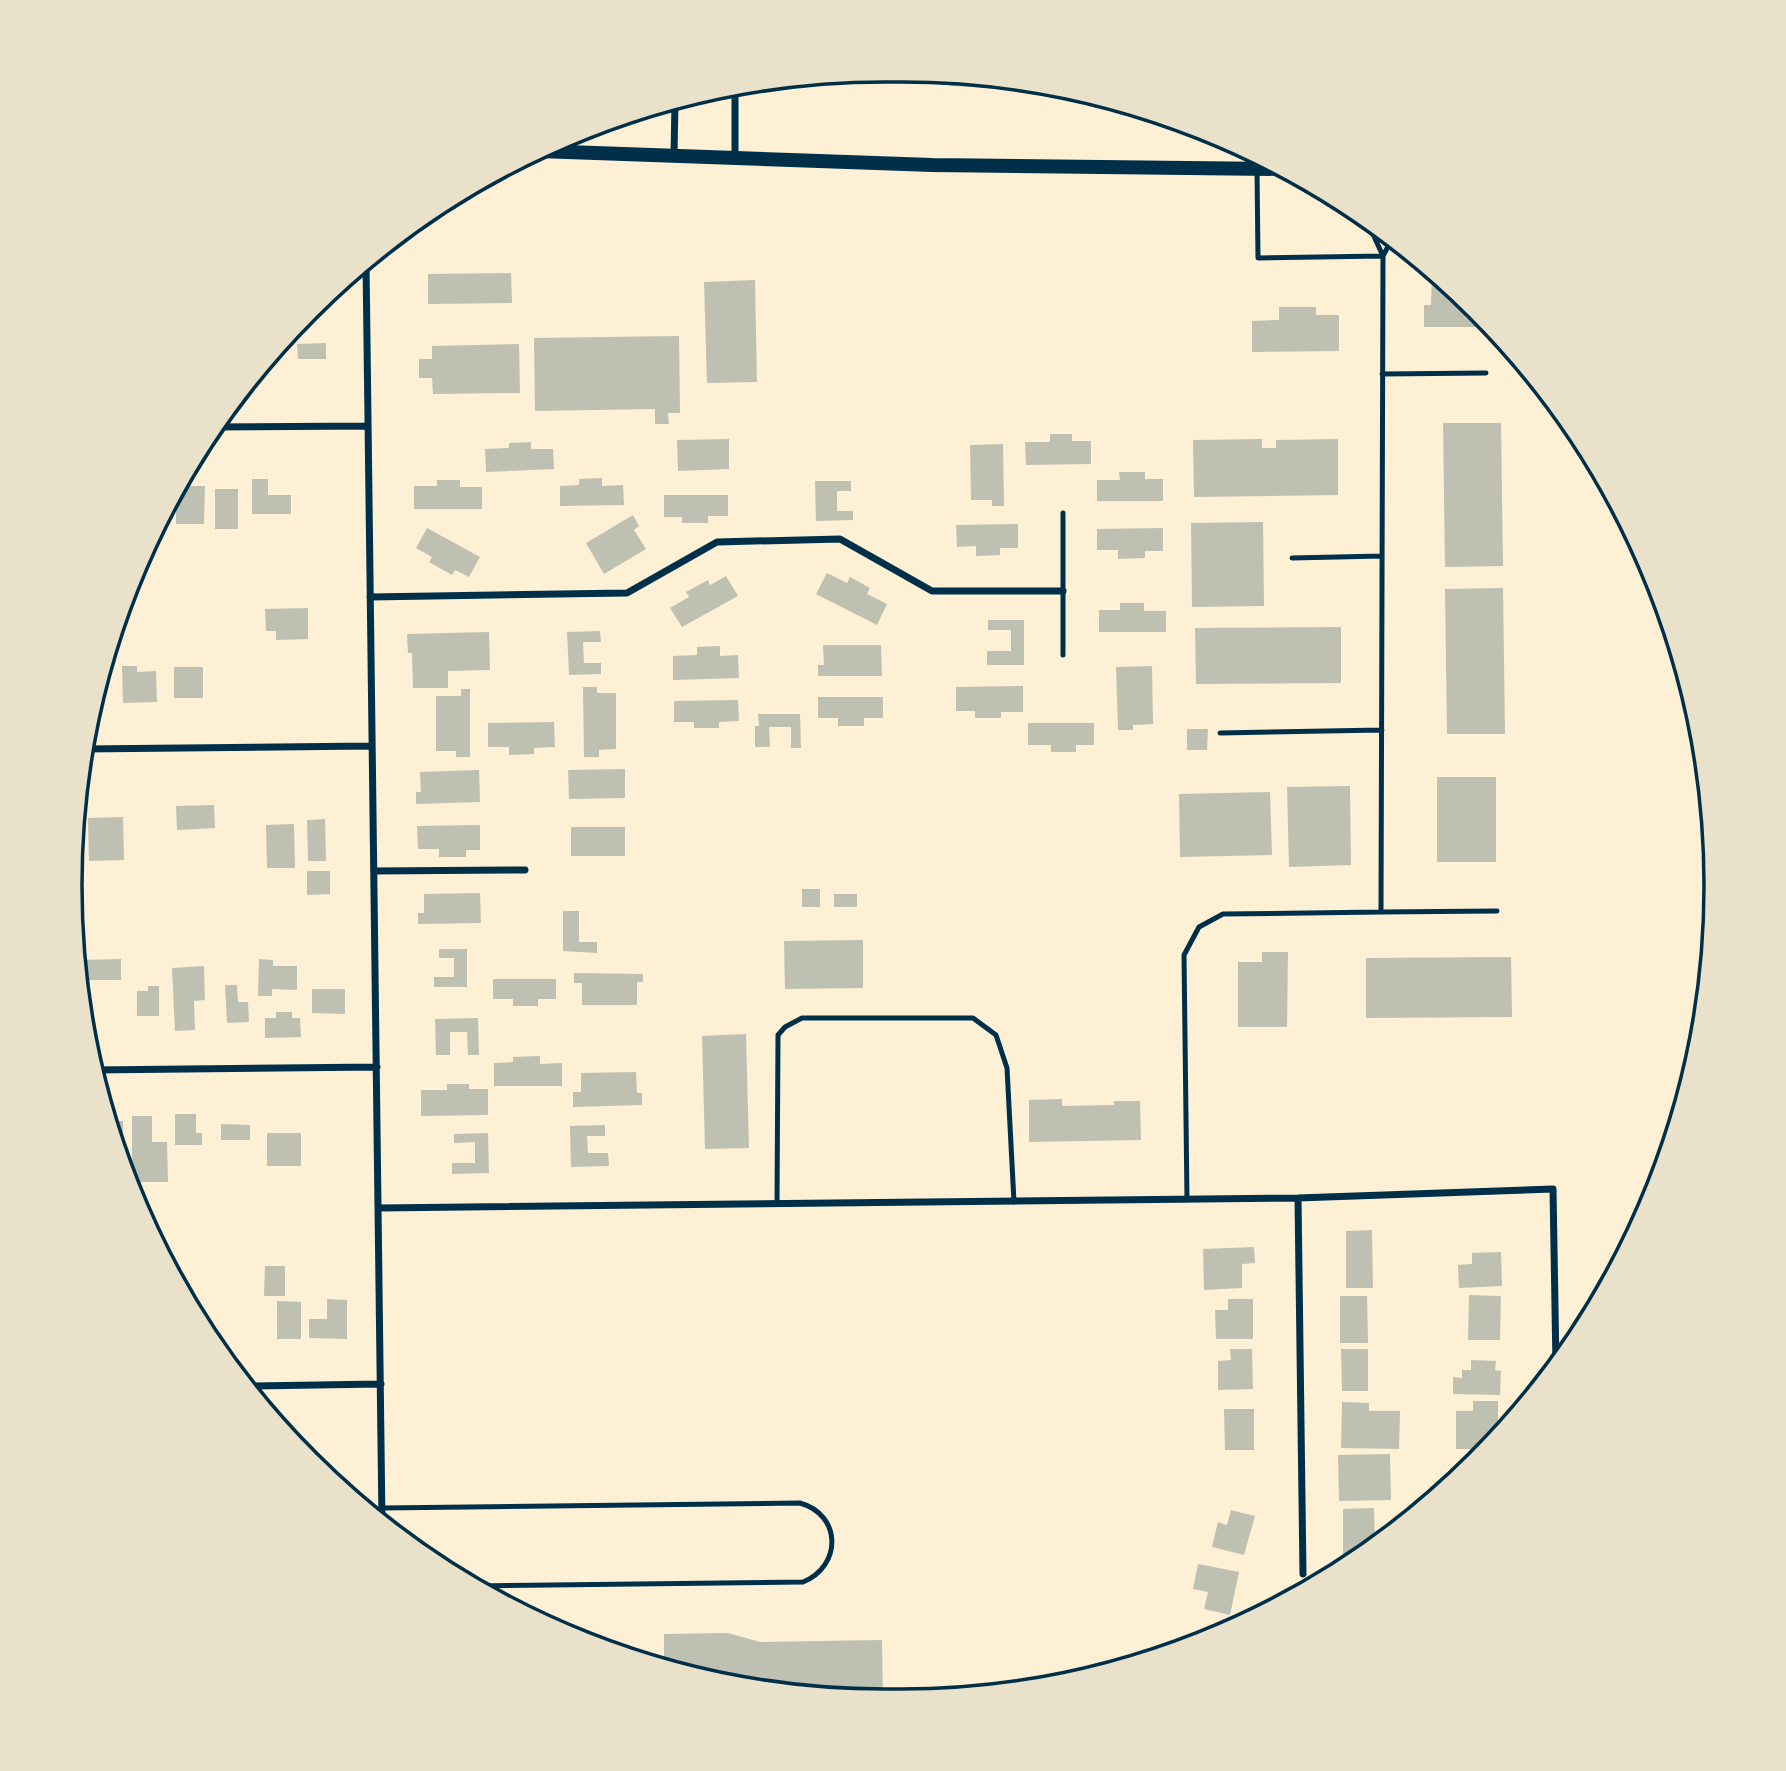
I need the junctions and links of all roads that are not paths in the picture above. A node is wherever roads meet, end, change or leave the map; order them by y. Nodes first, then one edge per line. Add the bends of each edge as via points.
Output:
1 (735, 97) edge
2 (675, 111) edge
3 (559, 152) edge
4 (674, 155) junction
5 (735, 158) junction
6 (1257, 168) junction
7 (1262, 168) edge
8 (1375, 238) edge
9 (1388, 247) edge
10 (1383, 256) junction
11 (366, 274) edge
12 (1486, 373) dead end
13 (1382, 374) junction
14 (367, 426) junction
15 (227, 427) edge
16 (1063, 513) dead end
17 (1382, 556) junction
18 (1292, 558) dead end
19 (1063, 590) junction
20 (370, 597) junction
21 (1063, 655) dead end
22 (1382, 730) junction
23 (1220, 733) dead end
24 (371, 746) junction
25 (95, 749) edge
26 (525, 870) dead end
27 (374, 871) junction
28 (1497, 911) dead end
29 (1381, 912) junction
30 (377, 1067) junction
31 (105, 1070) edge
32 (1298, 1198) junction
33 (1187, 1200) junction
34 (1013, 1202) junction
35 (777, 1204) junction
36 (379, 1208) junction
37 (1556, 1349) edge
38 (381, 1384) junction
39 (258, 1386) edge
40 (382, 1508) joint
41 (1303, 1574) dead end
42 (493, 1586) edge

1 - 5 street
2 - 4 street
3 - 4 main road
4 - 5 main road
5 - 6 main road
6 - 7 main road
6 - 10 lane via 1258,258
8 - 10 lane
9 - 10 lane
10 - 13 lane
11 - 14 street
12 - 13 lane
13 - 17 lane
14 - 15 street
14 - 20 street
16 - 19 lane
17 - 18 lane
17 - 22 lane
19 - 20 street via 932,590 840,539 717,542 627,593
19 - 21 lane
20 - 24 street
22 - 23 lane
22 - 29 lane
24 - 25 street
24 - 27 street
26 - 27 street
27 - 30 street
28 - 29 lane
29 - 33 lane via 1223,914 1199,927 1184,955
30 - 31 street
30 - 36 street
32 - 33 street
32 - 37 street via 1553,1189
32 - 41 street
33 - 34 street
34 - 35 street
34 - 35 lane via 1007,1068 996,1035 973,1018 802,1018 779,1035
35 - 36 street
36 - 38 street
38 - 39 street
38 - 40 street
40 - 42 lane via 800,1503 820,1513 832,1536 824,1567 803,1582

